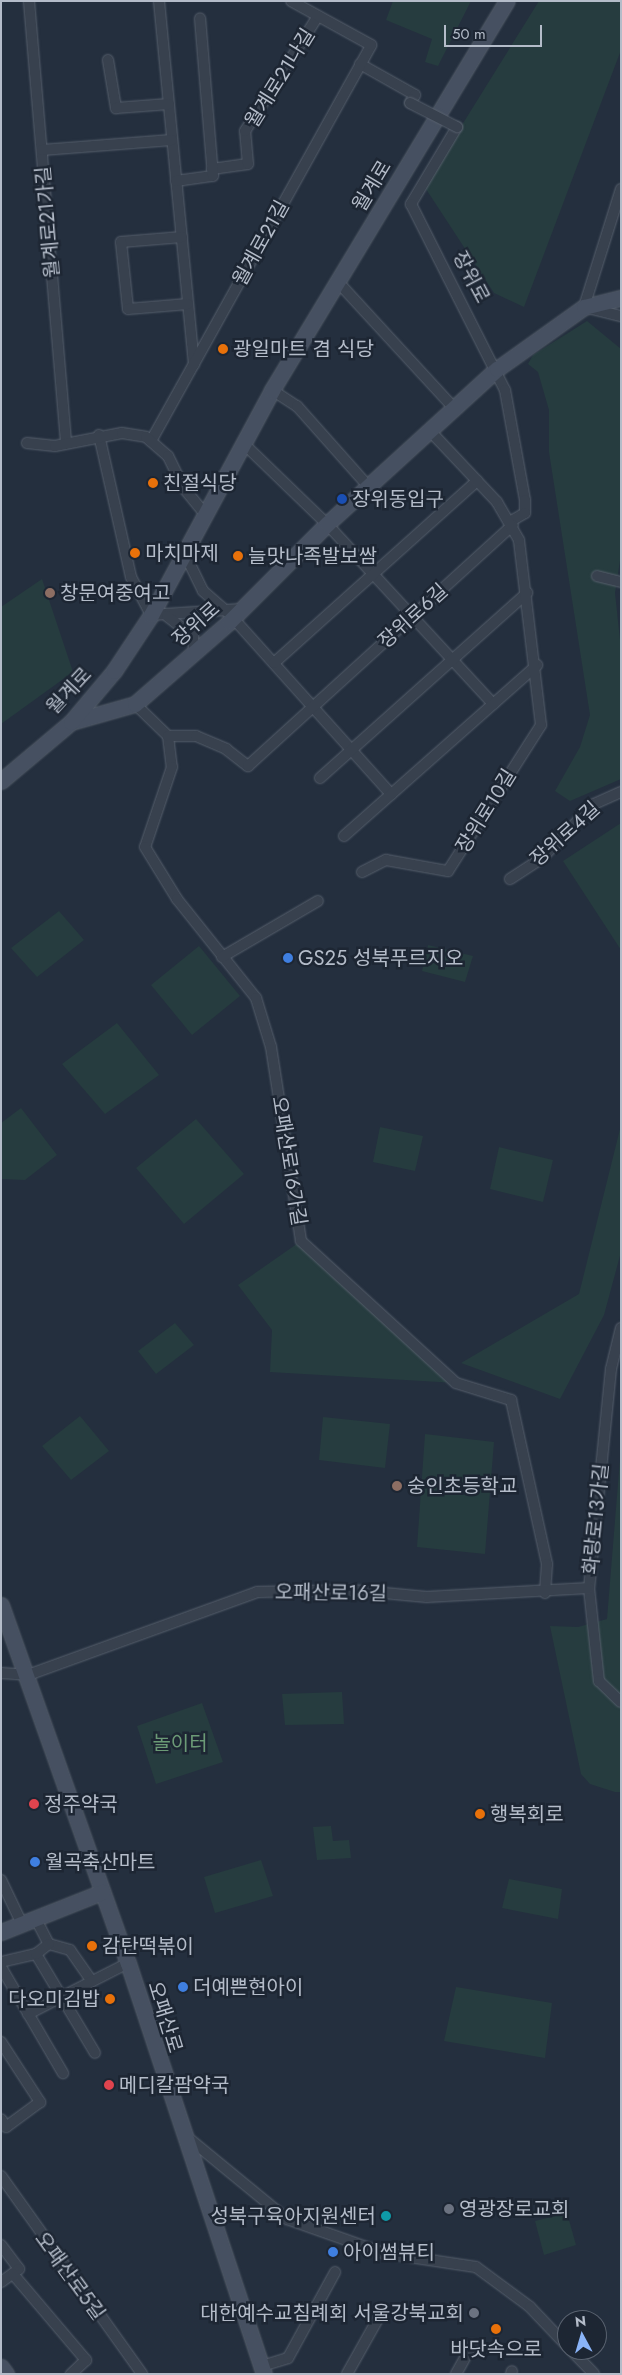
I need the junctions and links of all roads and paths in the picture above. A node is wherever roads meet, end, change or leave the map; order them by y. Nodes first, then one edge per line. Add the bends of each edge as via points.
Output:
1 (29, 1) edge
2 (159, 1) edge
3 (291, 1) edge
4 (507, 1) edge
5 (318, 16) junction
6 (200, 19) dead end
7 (108, 60) dead end
8 (360, 64) junction
9 (169, 104) junction
10 (172, 140) junction
11 (42, 150) junction
12 (212, 168) junction
13 (176, 181) junction
14 (621, 190) edge
15 (182, 237) junction
16 (338, 282) junction
17 (621, 298) edge
18 (188, 304) junction
19 (584, 307) junction
20 (621, 316) edge
21 (194, 364) junction
22 (497, 369) junction
23 (272, 390) junction
24 (454, 408) junction
25 (430, 431) junction
26 (99, 435) junction
27 (151, 441) junction
28 (27, 443) dead end
29 (66, 443) junction
30 (243, 443) junction
31 (477, 482) junction
32 (369, 487) junction
33 (204, 513) junction
34 (512, 523) junction
35 (327, 524) junction
36 (184, 552) junction
37 (374, 575) junction
38 (597, 576) dead end
39 (621, 582) edge
40 (526, 594) junction
41 (234, 613) junction
42 (151, 616) junction
43 (167, 616) junction
44 (412, 617) junction
45 (194, 652) junction
46 (452, 661) junction
47 (274, 663) junction
48 (536, 665) junction
49 (135, 704) junction
50 (493, 704) junction
51 (313, 707) junction
52 (71, 722) junction
53 (168, 736) junction
54 (352, 750) junction
55 (320, 778) dead end
56 (1, 781) edge
57 (621, 792) edge
58 (391, 794) junction
59 (344, 836) dead end
60 (362, 872) dead end
61 (510, 878) dead end
62 (318, 901) dead end
63 (222, 957) junction
64 (621, 1328) edge
65 (589, 1588) junction
66 (545, 1593) junction
67 (1, 1605) edge
68 (5, 1626) edge
69 (1, 1673) edge
70 (28, 1675) junction
71 (621, 1702) edge
72 (1, 1880) edge
73 (102, 1892) junction
74 (29, 1922) junction
75 (1, 1932) edge
76 (49, 1944) junction
77 (36, 1954) junction
78 (1, 1962) edge
79 (128, 1963) junction
80 (1, 1967) edge
81 (92, 1982) junction
82 (61, 1996) junction
83 (28, 2014) junction
84 (1, 2042) edge
85 (95, 2052) dead end
86 (62, 2073) dead end
87 (1, 2118) edge
88 (180, 2130) junction
89 (1, 2176) edge
90 (1, 2245) edge
91 (335, 2272) dead end
92 (12, 2274) junction
93 (1, 2282) edge
94 (379, 2317) dead end
95 (557, 2335) edge
96 (472, 2345) dead end
97 (581, 2360) edge
98 (1, 2367) edge
99 (263, 2370) edge
100 (6, 2374) edge
101 (71, 2374) edge
102 (142, 2374) edge
103 (347, 2374) edge
104 (456, 2374) edge
105 (594, 2374) edge

1 - 11 street, 월계로21가길
2 - 9 street
3 - 5 street
4 - 16 main road, 월계로
5 - 8 street, 월계로21길 via 371,45
5 - 12 street, 월계로21나길 via 245,130 248,164
6 - 12 street
7 - 9 street via 116,108
8 - 21 street, 월계로21길
8 - 22 street, 장위로, bridge via 415,94 410,103 457,127 411,204
9 - 10 street
10 - 11 street
10 - 13 street
11 - 29 street, 월계로21가길
12 - 13 street, 월계로21나길 via 213,176
13 - 15 street
14 - 19 street
15 - 18 street
15 - 18 street via 121,242 128,309
16 - 23 main road, 월계로
16 - 24 street
17 - 19 main road, 장위로
18 - 21 street
19 - 20 street
19 - 22 main road, 장위로
21 - 27 street, 월계로21길
22 - 24 main road, 장위로
22 - 34 street, 장위로 via 509,408 525,500 525,513
23 - 30 main road, 월계로
23 - 32 street via 297,406
24 - 25 main road, 장위로
25 - 31 street, 장위로10길
25 - 32 main road, 장위로
26 - 27 street via 122,433
26 - 29 street
26 - 42 street via 131,577
27 - 33 street via 168,456 182,488
28 - 29 street via 55,446
30 - 33 main road, 월계로
30 - 35 street
31 - 34 street, 장위로10길
31 - 37 street
32 - 35 main road, 장위로
33 - 36 main road, 월계로
34 - 40 street, 장위로10길
34 - 44 street, 장위로6길
35 - 37 street
35 - 41 main road, 장위로
36 - 41 street via 203,591
36 - 42 main road, 월계로
37 - 44 street
37 - 47 street
38 - 39 street
40 - 46 street
40 - 48 street, 장위로10길
41 - 43 street
41 - 45 main road, 장위로
41 - 47 street
42 - 43 street
42 - 52 main road, 월계로 via 114,671
43 - 45 street via 193,636
44 - 46 street
44 - 51 street, 장위로6길
45 - 49 main road, 장위로
46 - 50 street
46 - 54 street
47 - 51 street
48 - 50 street
48 - 60 street, 장위로10길 via 541,725 448,871 386,860
49 - 52 main road, 장위로
49 - 53 street
50 - 58 street
51 - 53 street, 장위로6길 via 248,766 226,749 196,736
51 - 54 street
52 - 56 main road, 월계로
53 - 63 street, 오패산로16가길 via 172,767 145,847 177,899
54 - 55 street
54 - 58 street
57 - 61 street, 장위로4길 via 594,804 542,858
58 - 59 street
62 - 63 street
63 - 66 street, 오패산로16가길 via 256,998 271,1047 301,1240 456,1383 510,1400 547,1564
64 - 65 street, 화랑로13가길 via 611,1369
65 - 66 street, 오패산로16길
65 - 71 street, 화랑로13가길 via 599,1681
66 - 70 street, 오패산로16길 via 427,1597 326,1589 258,1592
67 - 68 main road, 오패산로
68 - 70 main road, 오패산로
69 - 70 street
70 - 73 main road, 오패산로
72 - 74 street
73 - 74 main road
73 - 79 main road, 오패산로
74 - 75 main road
74 - 76 street
76 - 77 street
76 - 81 street via 70,1950
77 - 78 street
77 - 82 street
79 - 81 street, 오패산로
79 - 88 main road, 오패산로
80 - 83 street
81 - 82 street, 오패산로
82 - 83 street, 오패산로
82 - 85 street
83 - 86 street
84 - 87 street via 40,2102 6,2127
88 - 95 street via 288,2219 382,2253 476,2267 530,2307
88 - 99 main road, 오패산로
89 - 102 street, 오패산로5길
90 - 92 street via 19,2270
91 - 99 street, 오패산로 via 288,2358
92 - 93 street
92 - 101 street via 86,2360
94 - 103 street
96 - 104 street
97 - 105 street
98 - 100 main road

